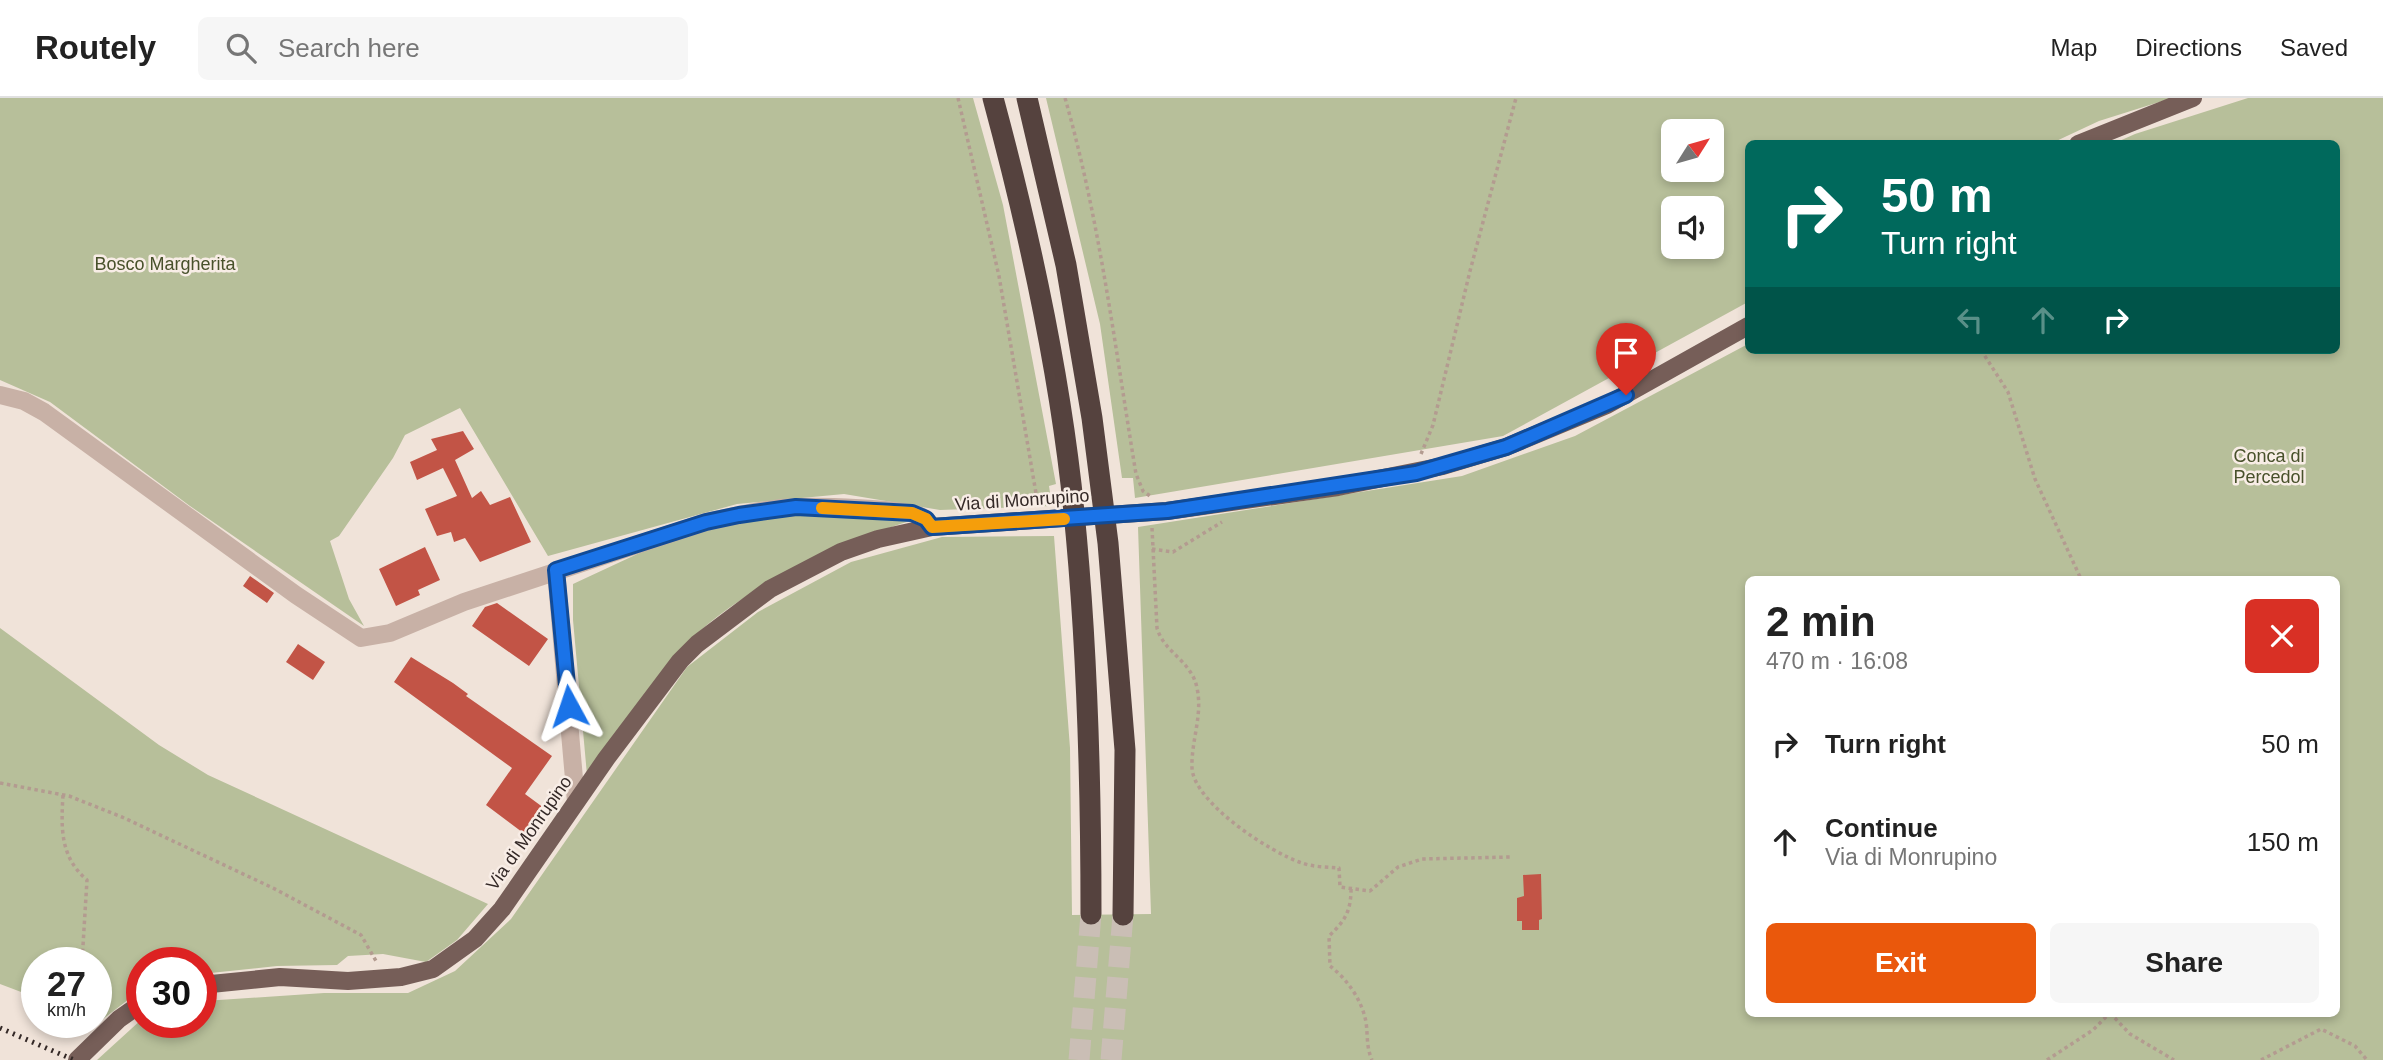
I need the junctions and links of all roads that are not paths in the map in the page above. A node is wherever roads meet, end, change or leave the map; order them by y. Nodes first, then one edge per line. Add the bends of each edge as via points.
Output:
1 (993, 98) edge
2 (1027, 98) edge
3 (2193, 98) edge
4 (2088, 140) edge
5 (1745, 329) edge
6 (0, 395) edge
7 (932, 527) junction
8 (556, 570) junction
9 (576, 802) junction
10 (1091, 914) tunnel mouth
11 (1123, 915) tunnel mouth
12 (217, 983) edge
13 (126, 1014) edge
14 (77, 1060) edge

1 - 10 highway via 1036,278 1071,485 1091,753
2 - 11 highway via 1066,265 1108,542 1125,751
3 - 4 main road
5 - 7 main road, Via di Monrupino via 1607,405 1506,447 1416,473 1152,512
6 - 8 street via 44,412 361,638 390,633 464,601
7 - 8 street via 912,513 796,507 706,522
7 - 9 main road, Via di Monrupino via 841,552 770,589 716,627 680,662
8 - 9 street
9 - 12 main road, Via di Monrupino via 502,909 475,939 433,969 348,981 280,977
13 - 14 main road

